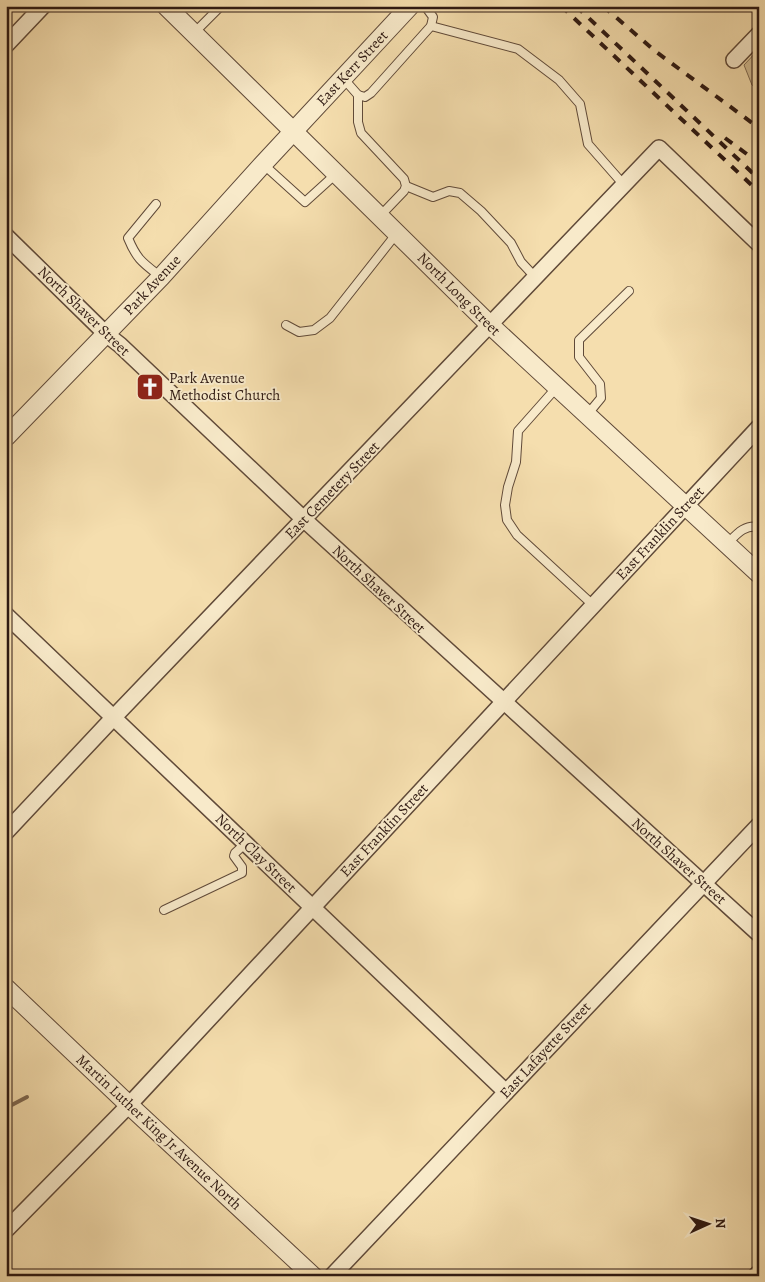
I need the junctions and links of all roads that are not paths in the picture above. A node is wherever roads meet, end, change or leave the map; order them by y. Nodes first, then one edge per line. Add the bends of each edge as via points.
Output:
1 (43, 6) edge
2 (166, 6) edge
3 (221, 6) edge
4 (413, 6) edge
5 (431, 26) junction
6 (194, 33) junction
7 (759, 34) edge
8 (6, 45) edge
9 (734, 60) dead end
10 (343, 78) junction
11 (358, 95) junction
12 (294, 130) junction
13 (263, 164) junction
14 (336, 173) junction
15 (624, 185) junction
16 (406, 186) junction
17 (156, 204) dead end
18 (380, 216) junction
19 (397, 233) junction
20 (6, 236) edge
21 (759, 244) edge
22 (536, 277) junction
23 (161, 278) junction
24 (629, 291) dead end
25 (286, 325) dead end
26 (490, 325) junction
27 (106, 334) junction
28 (557, 387) junction
29 (588, 415) junction
30 (759, 427) edge
31 (6, 436) edge
32 (686, 506) junction
33 (304, 520) junction
34 (759, 527) edge
35 (727, 544) junction
36 (759, 574) edge
37 (593, 606) junction
38 (6, 615) edge
39 (503, 703) junction
40 (114, 717) junction
41 (759, 825) edge
42 (6, 832) edge
43 (246, 843) junction
44 (703, 884) junction
45 (312, 907) junction
46 (164, 910) dead end
47 (759, 934) edge
48 (6, 988) edge
49 (506, 1092) junction
50 (130, 1105) junction
51 (6, 1230) edge
52 (313, 1276) edge
53 (332, 1276) edge

1 - 8 street
2 - 6 street, North Long Street
3 - 6 lane
4 - 5 lane via 433,18
4 - 10 street, East Kerr Street
5 - 11 lane via 371,93 365,97
5 - 15 lane via 518,49 559,80 580,104 588,144
6 - 12 street, North Long Street
7 - 9 street
10 - 11 lane
10 - 12 street, East Kerr Street
11 - 16 lane via 361,133 404,179
12 - 13 street, Park Avenue
12 - 14 street, North Long Street
13 - 14 lane via 306,202
13 - 23 street, Park Avenue
14 - 18 street, North Long Street
15 - 21 street, East Cemetery Street via 659,148
15 - 22 street, East Cemetery Street
16 - 18 lane
16 - 22 lane via 433,196 449,191 460,193 511,243 521,262
17 - 23 lane via 128,238 139,260
18 - 19 street, North Long Street
19 - 25 lane via 330,318 314,330 299,332
19 - 26 street, North Long Street
20 - 27 street, North Shaver Street
22 - 26 street, East Cemetery Street
23 - 27 street, Park Avenue
24 - 29 lane via 579,340 579,357 600,384 601,398
26 - 28 street, North Long Street
26 - 33 street, East Cemetery Street
27 - 31 street, Park Avenue
27 - 33 street, North Shaver Street
28 - 29 street, North Long Street
28 - 37 lane via 518,431 516,462 505,505 507,520 517,535
29 - 32 street, North Long Street
30 - 32 street, East Franklin Street
32 - 35 street, North Long Street
32 - 37 street, East Franklin Street
33 - 39 street, North Shaver Street
33 - 40 street, East Cemetery Street
34 - 35 lane via 741,530
35 - 36 street, North Long Street
37 - 39 street, East Franklin Street
38 - 40 street, North Clay Street
39 - 44 street, North Shaver Street
39 - 45 street, East Franklin Street
40 - 42 street, East Cemetery Street
40 - 43 street, North Clay Street
41 - 44 street, East Lafayette Street
43 - 45 street, North Clay Street
43 - 46 lane via 234,856 242,867 242,873
44 - 47 street, North Shaver Street
44 - 49 street, East Lafayette Street
45 - 49 street, North Clay Street
45 - 50 street, East Franklin Street
48 - 50 street, Martin Luther King Jr Avenue North
49 - 53 street, East Lafayette Street
50 - 51 street, East Franklin Street
50 - 52 street, Martin Luther King Jr Avenue North

